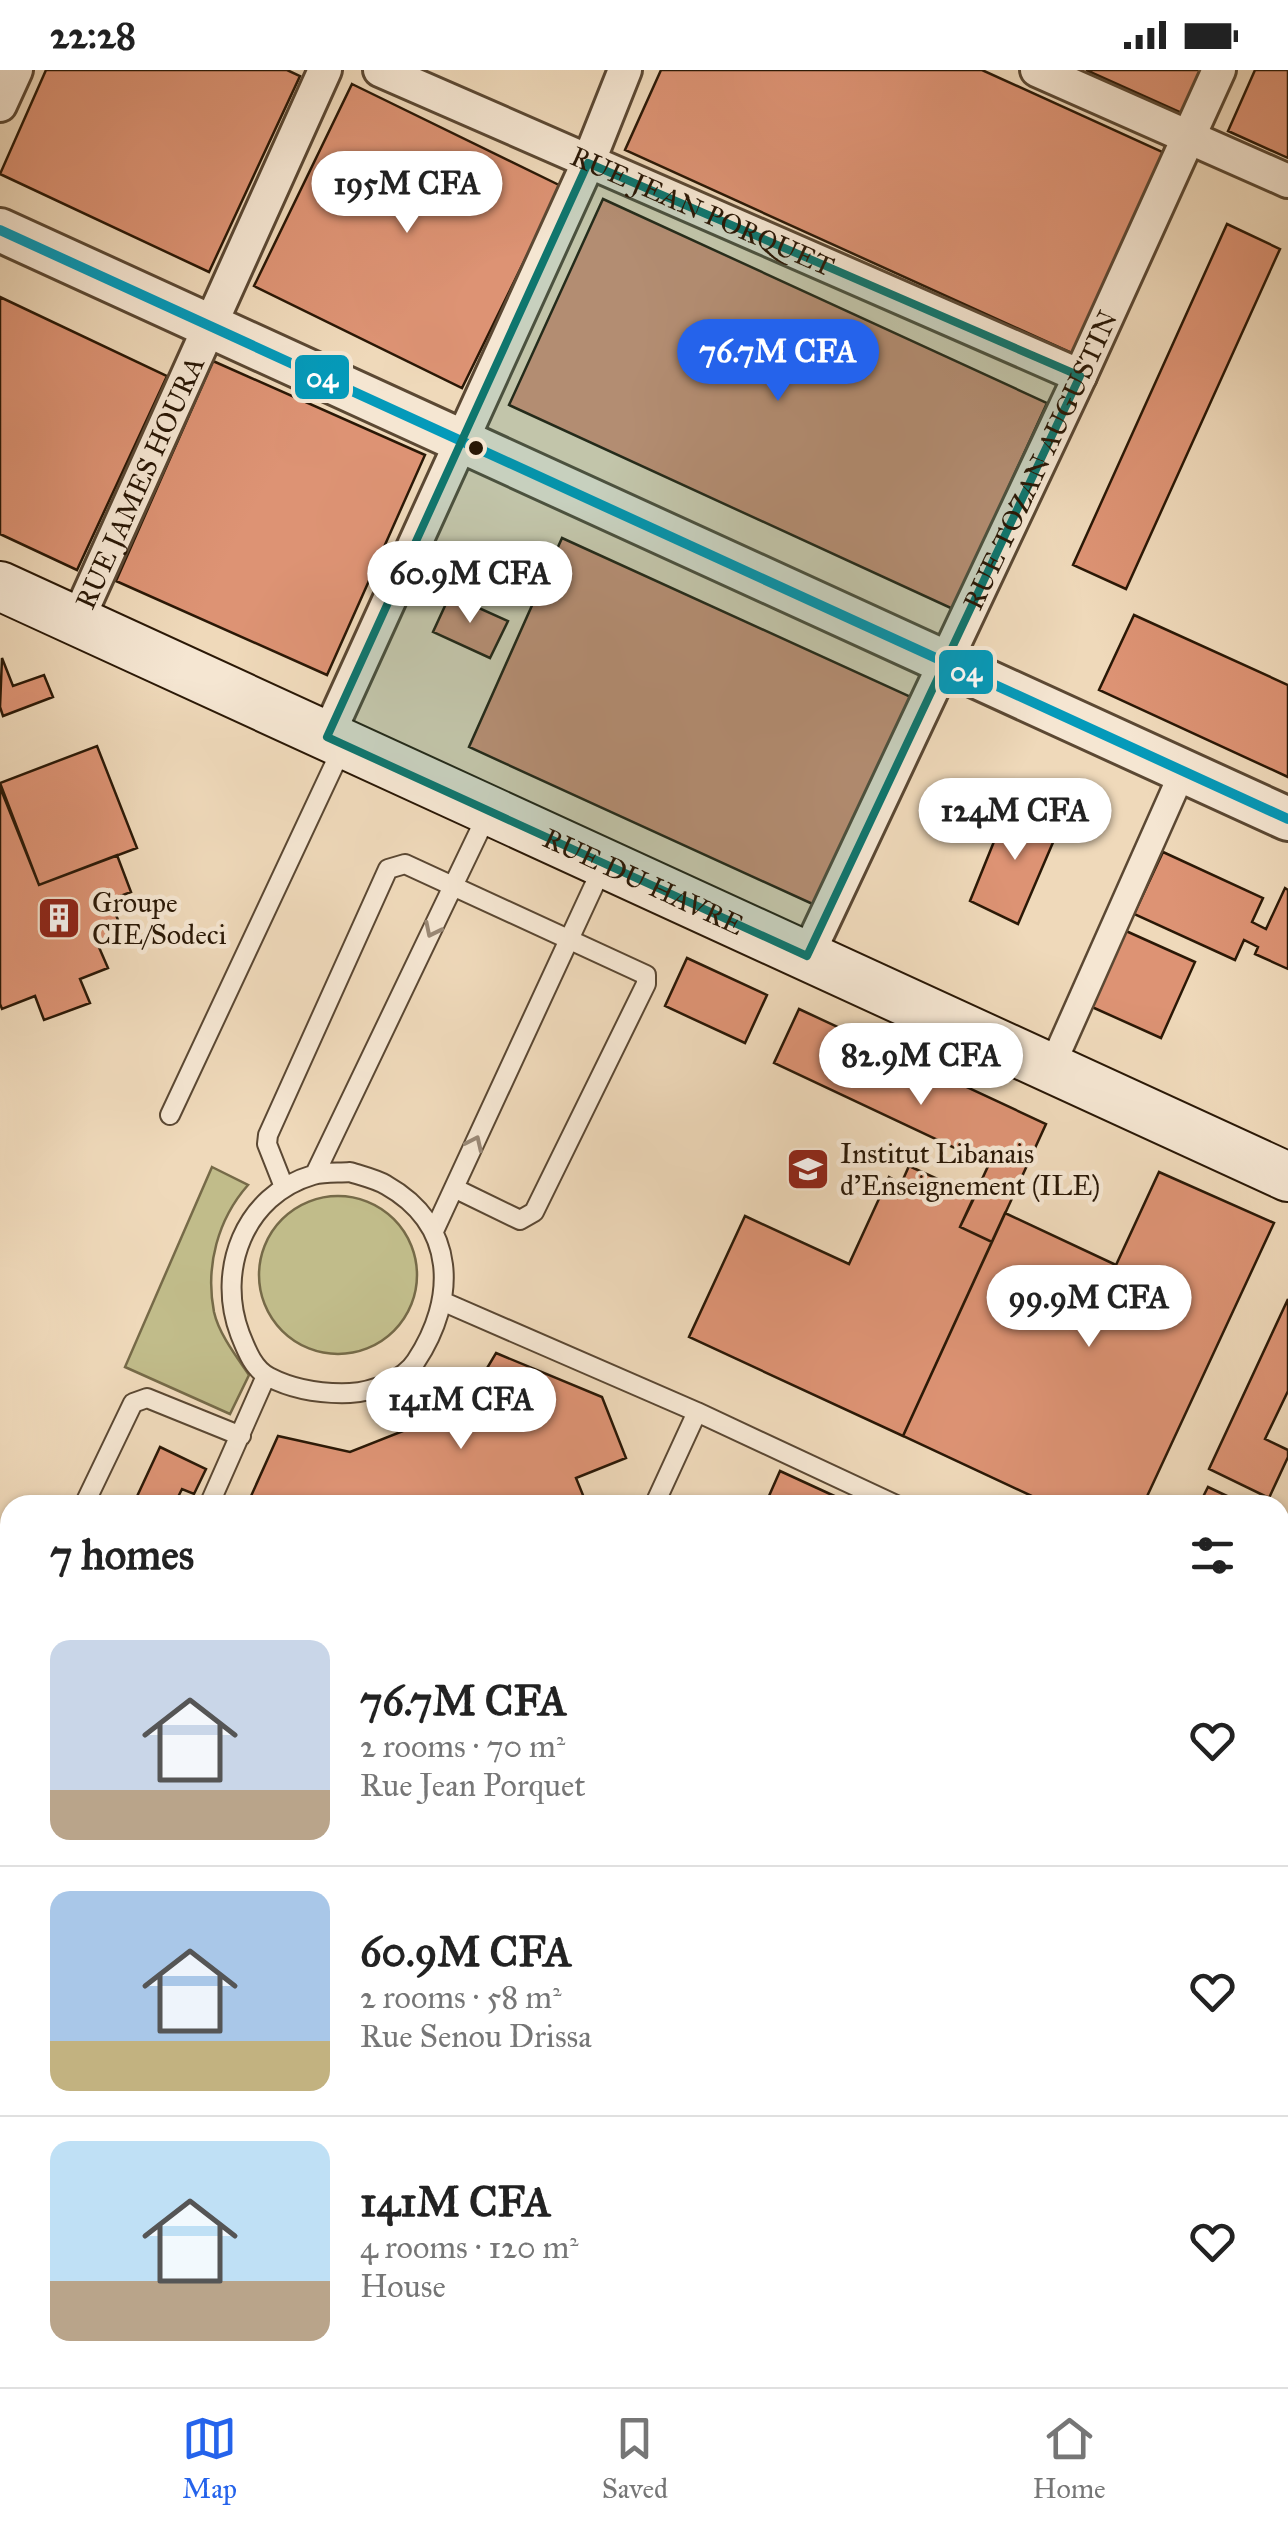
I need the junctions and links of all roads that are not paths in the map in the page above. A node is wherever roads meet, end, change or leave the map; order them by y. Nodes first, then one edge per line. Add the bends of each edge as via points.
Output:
1 (16, 70) edge
2 (325, 70) edge
3 (380, 70) edge
4 (625, 70) edge
5 (1038, 70) edge
6 (1219, 70) edge
7 (0, 105) edge
8 (1190, 136) junction
9 (588, 163) junction
10 (1288, 181) edge
11 (0, 230) edge
12 (210, 326) junction
13 (1080, 376) junction
14 (461, 441) junction
15 (0, 586) edge
16 (77, 621) junction
17 (944, 661) junction
18 (336, 740) junction
19 (1183, 771) junction
20 (489, 810) junction
21 (1288, 819) edge
22 (604, 863) junction
23 (454, 886) junction
24 (570, 940) junction
25 (807, 956) junction
26 (1051, 1068) junction
27 (170, 1115) dead end
28 (315, 1174) junction
29 (1288, 1177) edge
30 (284, 1187) junction
31 (454, 1188) junction
32 (434, 1231) junction
33 (444, 1302) junction
34 (266, 1376) junction
35 (696, 1412) junction
36 (241, 1436) junction
37 (89, 1495) edge
38 (214, 1495) edge
39 (658, 1495) edge
40 (874, 1495) edge

1 - 7 street
2 - 12 street, RUE JAMES HOURA
3 - 9 street, RUE JEAN PORQUET
4 - 9 street
5 - 8 street
6 - 8 street, RUE TOZAN AUGUSTIN
8 - 10 street
8 - 13 street, RUE TOZAN AUGUSTIN
9 - 13 street, RUE JEAN PORQUET
9 - 14 street
11 - 12 street
12 - 14 street
12 - 16 street, RUE JAMES HOURA
13 - 17 street, RUE TOZAN AUGUSTIN
14 - 17 street
14 - 18 street
15 - 16 main road, RUE DU HAVRE
16 - 18 main road, RUE DU HAVRE
17 - 19 street
17 - 25 street, RUE TOZAN AUGUSTIN
18 - 20 main road, RUE DU HAVRE
18 - 27 lane
19 - 21 street
19 - 26 street
20 - 22 main road, RUE DU HAVRE
20 - 23 lane
22 - 24 lane
22 - 25 main road, RUE DU HAVRE
23 - 24 lane
23 -> 28 lane
23 - 30 lane via 405,864 388,869 268,1135
31 -> 24 lane
24 - 31 lane via 641,971 646,984 534,1212 520,1220
25 - 26 main road, RUE DU HAVRE
26 - 29 main road, RUE DU HAVRE
28 - 30 lane
28 - 32 lane via 350,1172 384,1183 412,1202
30 - 34 lane via 258,1208 240,1238 233,1272 231,1308 249,1356
31 - 32 lane
32 - 33 lane
33 - 34 lane via 412,1368 387,1384 355,1393 312,1393
33 - 35 lane
34 - 36 lane
35 - 39 lane
35 - 40 lane
36 - 37 lane via 140,1398
36 - 38 lane

